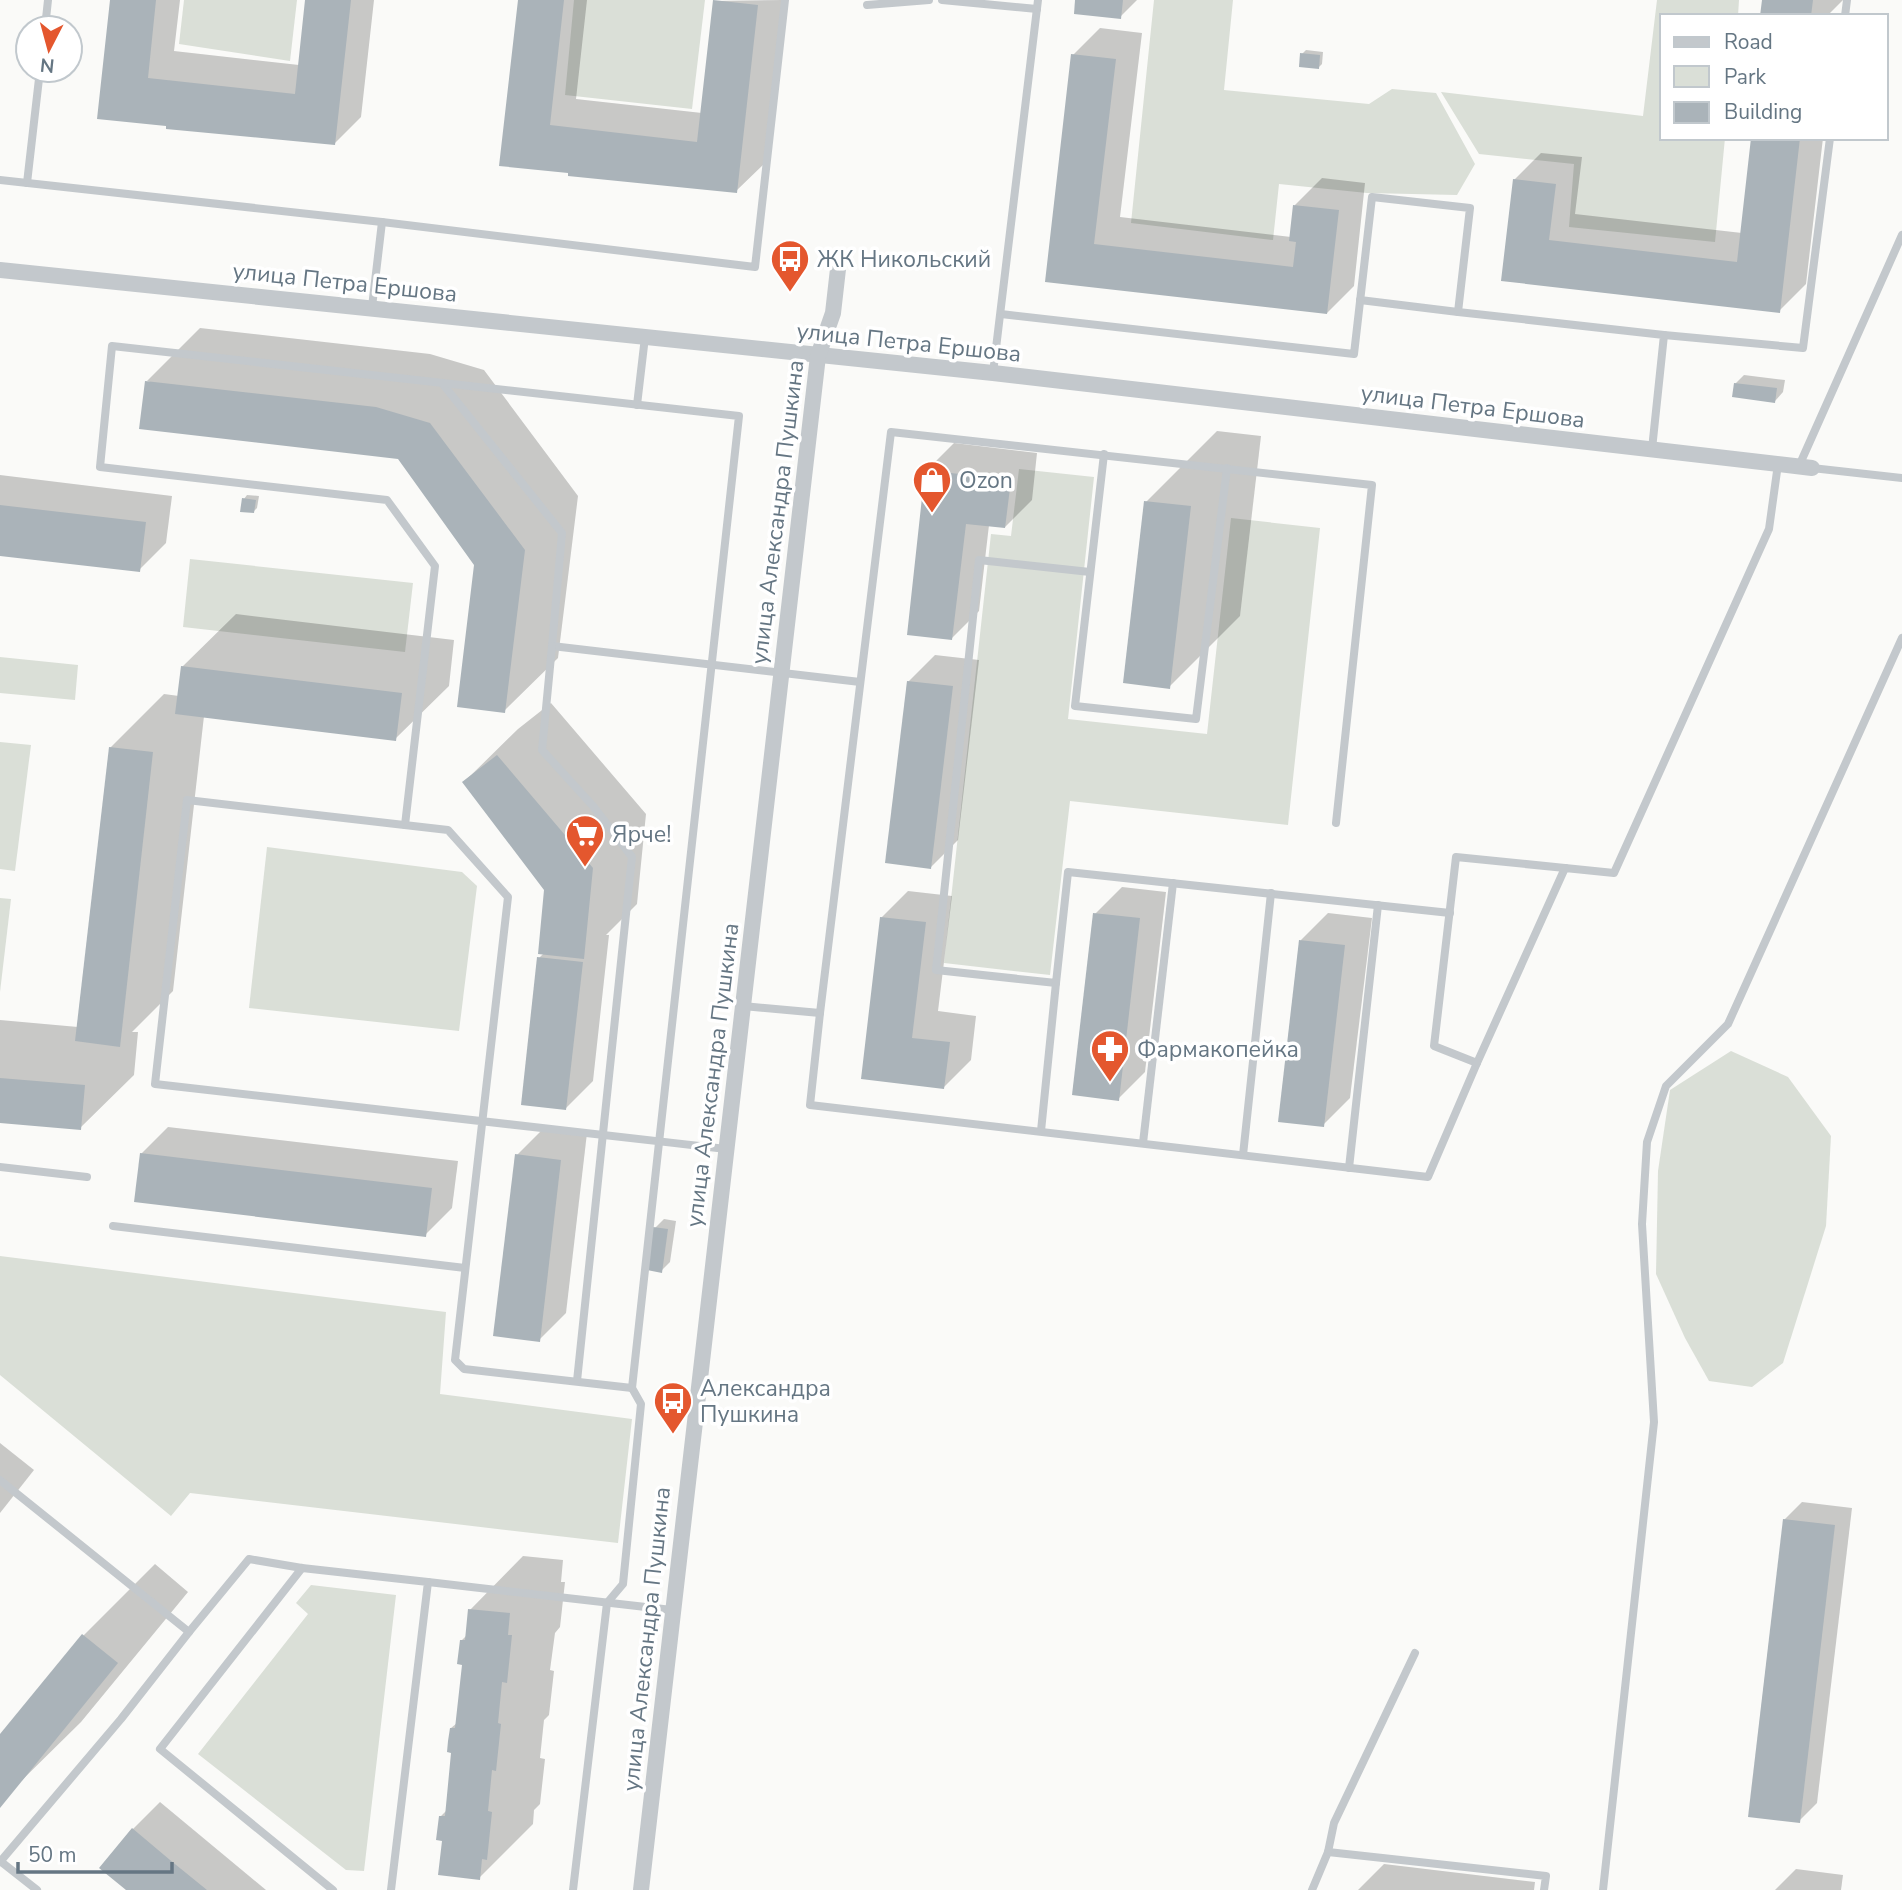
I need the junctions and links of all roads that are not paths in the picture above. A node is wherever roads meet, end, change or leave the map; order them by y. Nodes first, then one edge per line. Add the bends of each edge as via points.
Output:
1 (785, 0) edge
2 (929, 0) edge
3 (942, 0) edge
4 (867, 5) dead end
5 (1037, 5) edge
6 (38, 84) edge
7 (1830, 140) edge
8 (0, 180) edge
9 (27, 183) junction
10 (382, 222) junction
11 (1902, 235) edge
12 (838, 269) dead end
13 (0, 270) edge
14 (1360, 300) junction
15 (372, 307) junction
16 (1458, 312) junction
17 (1001, 314) junction
18 (1664, 335) junction
19 (645, 337) junction
20 (818, 356) junction
21 (993, 373) junction
22 (442, 383) junction
23 (637, 405) junction
24 (1652, 449) junction
25 (1104, 454) junction
26 (1778, 464) junction
27 (1805, 467) junction
28 (1227, 468) junction
29 (1902, 478) edge
30 (1090, 572) junction
31 (1902, 638) edge
32 (552, 646) junction
33 (712, 664) junction
34 (782, 673) junction
35 (860, 682) junction
36 (1336, 823) dead end
37 (405, 825) junction
38 (1565, 868) junction
39 (1173, 883) junction
40 (1271, 893) junction
41 (1378, 905) junction
42 (1450, 912) junction
43 (1056, 983) junction
44 (743, 1006) junction
45 (820, 1013) junction
46 (1477, 1063) junction
47 (482, 1121) junction
48 (1041, 1131) junction
49 (604, 1135) junction
50 (660, 1141) junction
51 (1143, 1143) junction
52 (726, 1149) junction
53 (1243, 1155) junction
54 (0, 1167) edge
55 (1349, 1168) junction
56 (87, 1177) dead end
57 (113, 1226) dead end
58 (465, 1268) junction
59 (577, 1381) junction
60 (632, 1388) junction
61 (0, 1480) edge
62 (302, 1568) junction
63 (428, 1582) junction
64 (607, 1603) junction
65 (672, 1610) junction
66 (189, 1632) junction
67 (1415, 1653) dead end
68 (1328, 1852) junction
69 (0, 1861) edge
70 (37, 1890) edge
71 (333, 1890) edge
72 (391, 1890) edge
73 (573, 1890) edge
74 (641, 1890) edge
75 (1311, 1890) edge
76 (1544, 1890) edge
77 (1603, 1890) edge

1 - 10 lane via 755,267
2 - 4 lane
3 - 5 lane
5 - 17 lane
6 - 9 lane
7 - 18 lane via 1802,348
8 - 9 lane
9 - 10 lane
10 - 15 lane
11 - 27 lane
12 - 20 street, улица Александра Пушкина via 834,313
13 - 15 street, улица Петра Ершова
14 - 16 lane
14 - 16 lane via 1372,197 1470,208
14 - 17 lane via 1354,354
15 - 19 street, улица Петра Ершова
16 - 18 lane
17 - 21 lane
18 - 24 lane
19 - 20 street, улица Петра Ершова
19 - 23 lane
20 - 21 street, улица Петра Ершова
20 - 34 street, улица Александра Пушкина
21 - 24 street, улица Петра Ершова
22 - 23 lane
22 - 32 lane via 562,533
22 - 37 lane via 112,346 100,467 387,500 435,566
23 - 33 lane via 739,416
24 - 26 street, улица Петра Ершова
25 - 28 lane
25 - 30 lane
25 - 35 lane via 891,432
26 - 27 street, улица Петра Ершова
26 - 38 lane via 1769,529 1614,873
27 - 29 lane
28 - 30 lane via 1196,719 1075,706
28 - 36 lane via 1372,485
30 - 43 lane via 979,560 936,971
31 - 77 lane via 1728,1024 1666,1086 1647,1142 1642,1224 1654,1422
32 - 33 lane
32 - 49 lane via 542,750 632,857
33 - 34 lane
33 - 50 lane
34 - 35 lane
34 - 44 street, улица Александра Пушкина
35 - 45 lane
37 - 47 lane via 448,830 508,897
37 - 47 lane via 187,800 155,1084
38 - 42 lane via 1456,857
38 - 46 lane
39 - 40 lane
39 - 43 lane via 1068,872
39 - 51 lane
40 - 41 lane
40 - 53 lane
41 - 42 lane
41 - 55 lane
42 - 46 lane via 1434,1046
43 - 48 lane
44 - 45 lane
44 - 52 street, улица Александра Пушкина
45 - 48 lane via 810,1105
46 - 55 lane via 1428,1177
47 - 49 lane
47 - 58 lane
48 - 51 lane
49 - 50 lane
49 - 59 lane
50 - 52 lane
50 - 60 lane
51 - 53 lane
52 - 65 street, улица Александра Пушкина
53 - 55 lane
54 - 56 lane
57 - 58 lane
58 - 59 lane via 455,1360 464,1368
59 - 60 lane
60 - 64 lane via 641,1404 623,1584
61 - 66 lane
62 - 63 lane
62 - 66 lane via 249,1559
62 - 71 lane via 160,1749
63 - 64 lane
63 - 72 lane
64 - 65 lane
64 - 73 lane
65 - 74 street, улица Александра Пушкина
66 - 69 lane
67 - 68 lane via 1334,1823
68 - 75 lane
68 - 76 lane via 1546,1876
69 - 70 lane

